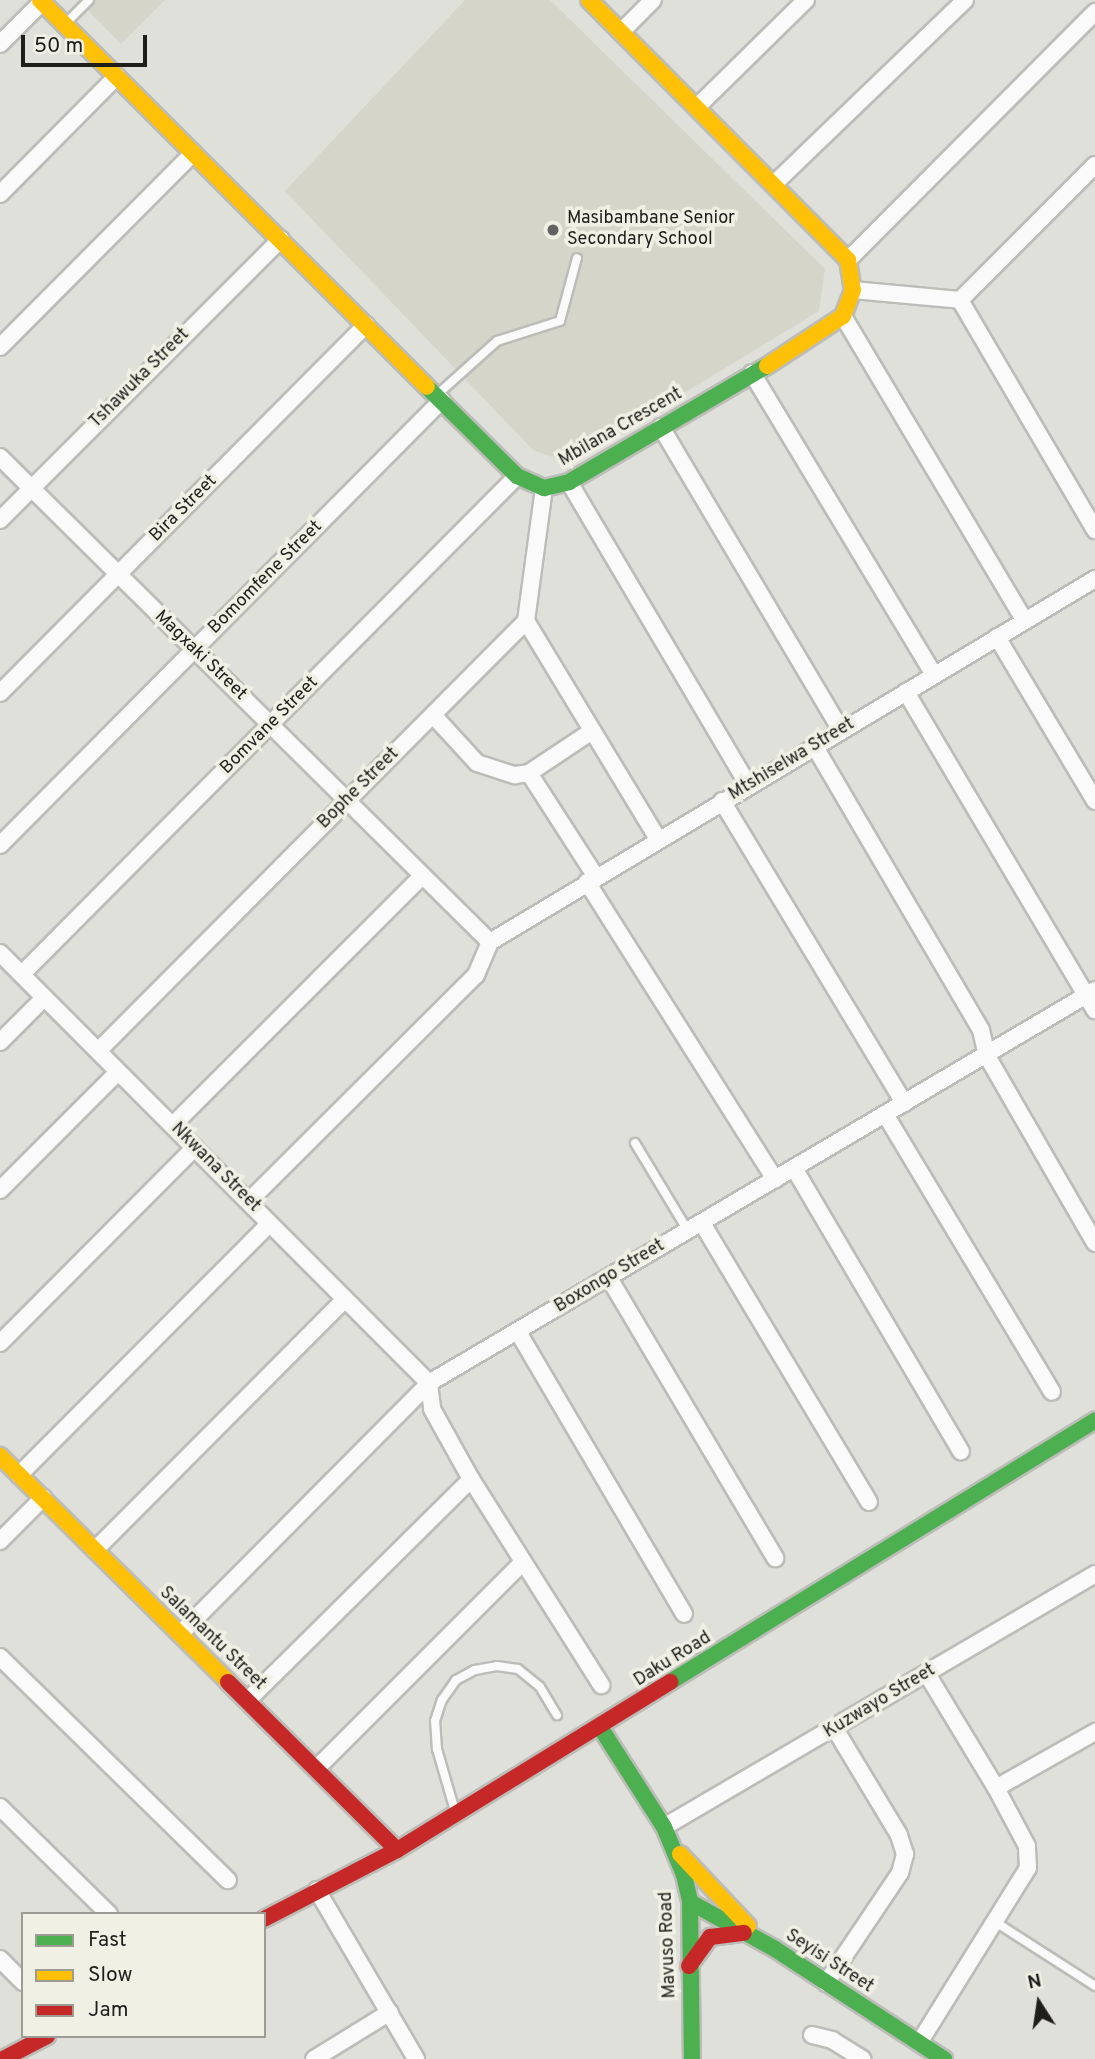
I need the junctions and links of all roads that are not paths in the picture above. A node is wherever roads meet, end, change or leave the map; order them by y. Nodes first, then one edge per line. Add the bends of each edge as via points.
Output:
1 (89, 0) edge
2 (589, 0) edge
3 (653, 0) edge
4 (806, 0) edge
5 (965, 0) edge
6 (41, 1) edge
7 (1095, 12) edge
8 (64, 24) junction
9 (621, 32) junction
10 (0, 44) edge
11 (117, 76) junction
12 (697, 107) junction
13 (193, 153) junction
14 (1095, 165) edge
15 (774, 184) junction
16 (0, 194) edge
17 (281, 239) junction
18 (578, 258) dead end
19 (848, 260) junction
20 (853, 290) junction
21 (960, 300) junction
22 (843, 316) junction
23 (366, 325) junction
24 (0, 346) edge
25 (752, 373) junction
26 (439, 398) junction
27 (660, 427) junction
28 (0, 457) edge
29 (517, 475) junction
30 (569, 482) junction
31 (544, 488) junction
32 (31, 489) junction
33 (0, 520) edge
34 (1095, 530) edge
35 (118, 576) junction
36 (1093, 585) edge
37 (526, 621) junction
38 (1025, 621) junction
39 (997, 637) junction
40 (194, 650) junction
41 (934, 675) junction
42 (906, 692) junction
43 (0, 693) edge
44 (433, 715) junction
45 (271, 725) junction
46 (841, 730) junction
47 (592, 731) junction
48 (815, 747) junction
49 (529, 774) junction
50 (748, 786) junction
51 (722, 801) junction
52 (1095, 801) edge
53 (345, 803) junction
54 (659, 839) junction
55 (0, 845) edge
56 (421, 877) junction
57 (592, 879) junction
58 (490, 942) junction
59 (0, 953) edge
60 (22, 974) junction
61 (1091, 993) edge
62 (44, 998) junction
63 (1095, 1010) edge
64 (0, 1042) edge
65 (97, 1051) junction
66 (987, 1055) junction
67 (118, 1072) junction
68 (904, 1103) junction
69 (886, 1114) junction
70 (173, 1125) junction
71 (635, 1143) dead end
72 (195, 1147) junction
73 (794, 1168) junction
74 (775, 1179) junction
75 (0, 1190) edge
76 (249, 1201) junction
77 (269, 1224) junction
78 (695, 1227) junction
79 (1095, 1243) edge
80 (609, 1278) junction
81 (345, 1299) junction
82 (518, 1332) junction
83 (0, 1343) edge
84 (429, 1383) junction
85 (1052, 1392) dead end
86 (1095, 1421) edge
87 (961, 1452) dead end
88 (0, 1456) edge
89 (19, 1475) junction
90 (471, 1479) junction
91 (43, 1498) junction
92 (869, 1502) dead end
93 (0, 1541) edge
94 (94, 1550) junction
95 (775, 1558) dead end
96 (522, 1563) junction
97 (1095, 1574) edge
98 (684, 1614) dead end
99 (180, 1634) junction
100 (0, 1657) edge
101 (927, 1674) junction
102 (601, 1685) dead end
103 (248, 1700) junction
104 (557, 1715) dead end
105 (600, 1727) junction
106 (835, 1729) junction
107 (1095, 1732) edge
108 (316, 1769) junction
109 (996, 1788) junction
110 (0, 1807) edge
111 (456, 1814) junction
112 (664, 1828) junction
113 (676, 1849) junction
114 (397, 1850) junction
115 (228, 1880) dead end
116 (317, 1890) junction
117 (690, 1902) junction
118 (107, 1912) edge
119 (266, 1918) edge
120 (997, 1923) junction
121 (746, 1933) junction
122 (775, 1949) junction
123 (0, 1959) edge
124 (688, 1969) junction
125 (21, 1980) edge
126 (826, 1983) junction
127 (1095, 1986) edge
128 (390, 2012) junction
129 (812, 2035) dead end
130 (44, 2038) edge
131 (919, 2043) junction
132 (4, 2059) edge
133 (25, 2059) edge
134 (314, 2059) edge
135 (416, 2059) edge
136 (692, 2059) edge
137 (863, 2059) edge
138 (944, 2059) edge

1 - 8 lane
2 - 9 street
3 - 9 street
4 - 12 street
5 - 15 street
6 - 8 street
6 - 10 street
7 - 19 street
8 - 11 street
9 - 12 street
11 - 13 street
11 - 16 street
12 - 15 street
13 - 17 street
13 - 24 street
14 - 21 street
15 - 19 street
17 - 23 street
17 - 32 street, Tshawuka Street
18 - 26 lane via 560,321 497,341
19 - 20 street
20 - 21 street
20 - 22 street
21 - 34 street
22 - 25 street, Mbilana Crescent
22 - 38 street
23 - 26 street
23 - 35 street, Bira Street
25 - 27 street, Mbilana Crescent
25 - 41 street
26 - 29 street
26 - 40 street, Bomomfene Street
27 - 30 street, Mbilana Crescent
27 - 46 street
28 - 32 street, Magxaki Street
29 - 31 street
29 - 45 street, Bomvane Street
30 - 31 street, Mbilana Crescent
30 - 50 street
31 - 37 street
32 - 33 street, Tshawuka Street
32 - 35 street, Magxaki Street
35 - 40 street, Magxaki Street
35 - 43 street, Bira Street
36 - 38 street, Mtshiselwa Street
37 - 44 street, Bophe Street
37 - 47 street
38 - 39 street, Mtshiselwa Street
39 - 41 street, Mtshiselwa Street
39 - 52 street
40 - 45 street, Magxaki Street
40 - 55 street, Bomomfene Street
41 - 42 street, Mtshiselwa Street
42 - 46 street, Mtshiselwa Street
42 - 61 street
44 - 49 street via 487,769
44 - 53 street, Bophe Street
45 - 53 street, Magxaki Street
45 - 60 street, Bomvane Street
46 - 48 street, Mtshiselwa Street
47 - 49 street
47 - 54 street
48 - 50 street, Mtshiselwa Street
48 - 66 street via 981,1030
49 - 57 street
50 - 51 street, Mtshiselwa Street
51 - 54 street, Mtshiselwa Street
51 - 68 street
53 - 56 street, Magxaki Street
53 - 65 street, Bophe Street
54 - 57 street, Mtshiselwa Street
56 - 58 street, Magxaki Street
56 - 70 street
57 - 58 street, Mtshiselwa Street
57 - 74 street
58 - 76 street via 476,975
59 - 60 street, Nkwana Street
60 - 62 street, Nkwana Street
61 - 63 street
61 - 66 street, Boxongo Street
62 - 64 street
62 - 65 street, Nkwana Street
65 - 67 street, Nkwana Street
66 - 68 street, Boxongo Street
66 - 79 street
67 - 70 street, Nkwana Street
67 - 75 street
68 - 69 street, Boxongo Street
69 - 73 street, Boxongo Street
69 - 85 street
70 - 72 street, Nkwana Street
71 - 78 lane
72 - 76 street, Nkwana Street
72 - 83 street
73 - 74 street, Boxongo Street
73 - 87 street
74 - 78 street, Boxongo Street
76 - 77 street, Nkwana Street
77 - 81 street, Nkwana Street
77 - 89 street
78 - 80 street, Boxongo Street
78 - 92 street
80 - 82 street, Boxongo Street
80 - 95 street
81 - 84 street, Nkwana Street
81 - 94 street
82 - 84 street, Boxongo Street
82 - 98 street
84 - 90 street via 432,1409
84 - 99 street, Boxongo Street
86 - 105 street, Daku Road
88 - 89 street, Salamantu Street
89 - 91 street, Salamantu Street
90 - 96 street
90 - 103 street
91 - 93 street
91 - 94 street, Salamantu Street
94 - 99 street, Salamantu Street
96 - 102 street
96 - 108 street
97 - 101 street, Kuzwayo Street
99 - 103 street, Salamantu Street
100 - 115 street
101 - 106 street, Kuzwayo Street
101 - 109 street
103 - 108 street, Salamantu Street
104 - 111 lane via 540,1688 518,1670 497,1666 475,1670 456,1681 442,1700 435,1721 437,1749
105 - 111 street, Daku Road
105 - 112 street, Mavuso Road
106 - 112 street, Kuzwayo Street
106 - 126 street via 899,1835 905,1854 900,1873
107 - 109 street
108 - 114 street, Salamantu Street
109 - 120 street via 1030,1858
110 - 118 street
111 - 114 street, Daku Road
112 - 113 street, Mavuso Road
113 - 117 street, Mavuso Road
113 - 122 street via 738,1917
114 - 116 street, Daku Road
116 - 119 street, Daku Road
116 - 128 street
117 - 121 street, Seyisi Street
117 - 124 street, Mavuso Road
120 - 127 lane
120 - 131 street
121 - 122 street, Seyisi Street
121 - 124 street via 710,1937
122 - 126 street, Seyisi Street
123 - 125 street
124 - 136 street, Mavuso Road
126 - 131 street, Seyisi Street
128 - 134 street
128 - 135 street
129 - 137 street via 832,2040
130 - 132 street
130 - 133 street
131 - 138 street, Seyisi Street

